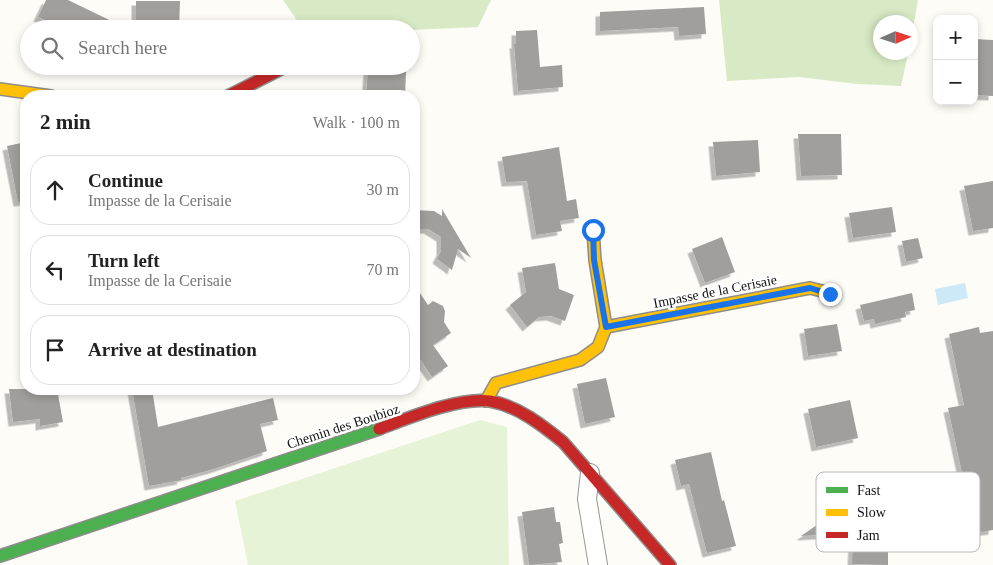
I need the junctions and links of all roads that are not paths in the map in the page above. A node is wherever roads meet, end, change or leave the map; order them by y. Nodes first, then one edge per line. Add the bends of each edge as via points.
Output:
1 (269, 75) edge
2 (0, 89) edge
3 (240, 90) edge
4 (20, 92) edge
5 (593, 230) dead end
6 (830, 294) dead end
7 (606, 327) junction
8 (486, 401) junction
9 (590, 473) junction
10 (0, 556) edge
11 (598, 565) edge
12 (670, 565) edge

1 - 3 street
2 - 4 street
5 - 7 street via 594,260
6 - 7 street, Impasse de la Cerisaie via 810,288
7 - 8 street via 598,347 580,360 496,383
8 - 9 street, Chemin des Boubioz via 522,413 557,436
8 - 10 street, Chemin des Boubioz via 450,408 332,445 101,525
9 - 11 street via 587,499
9 - 12 street, Chemin des Boubioz via 649,546

